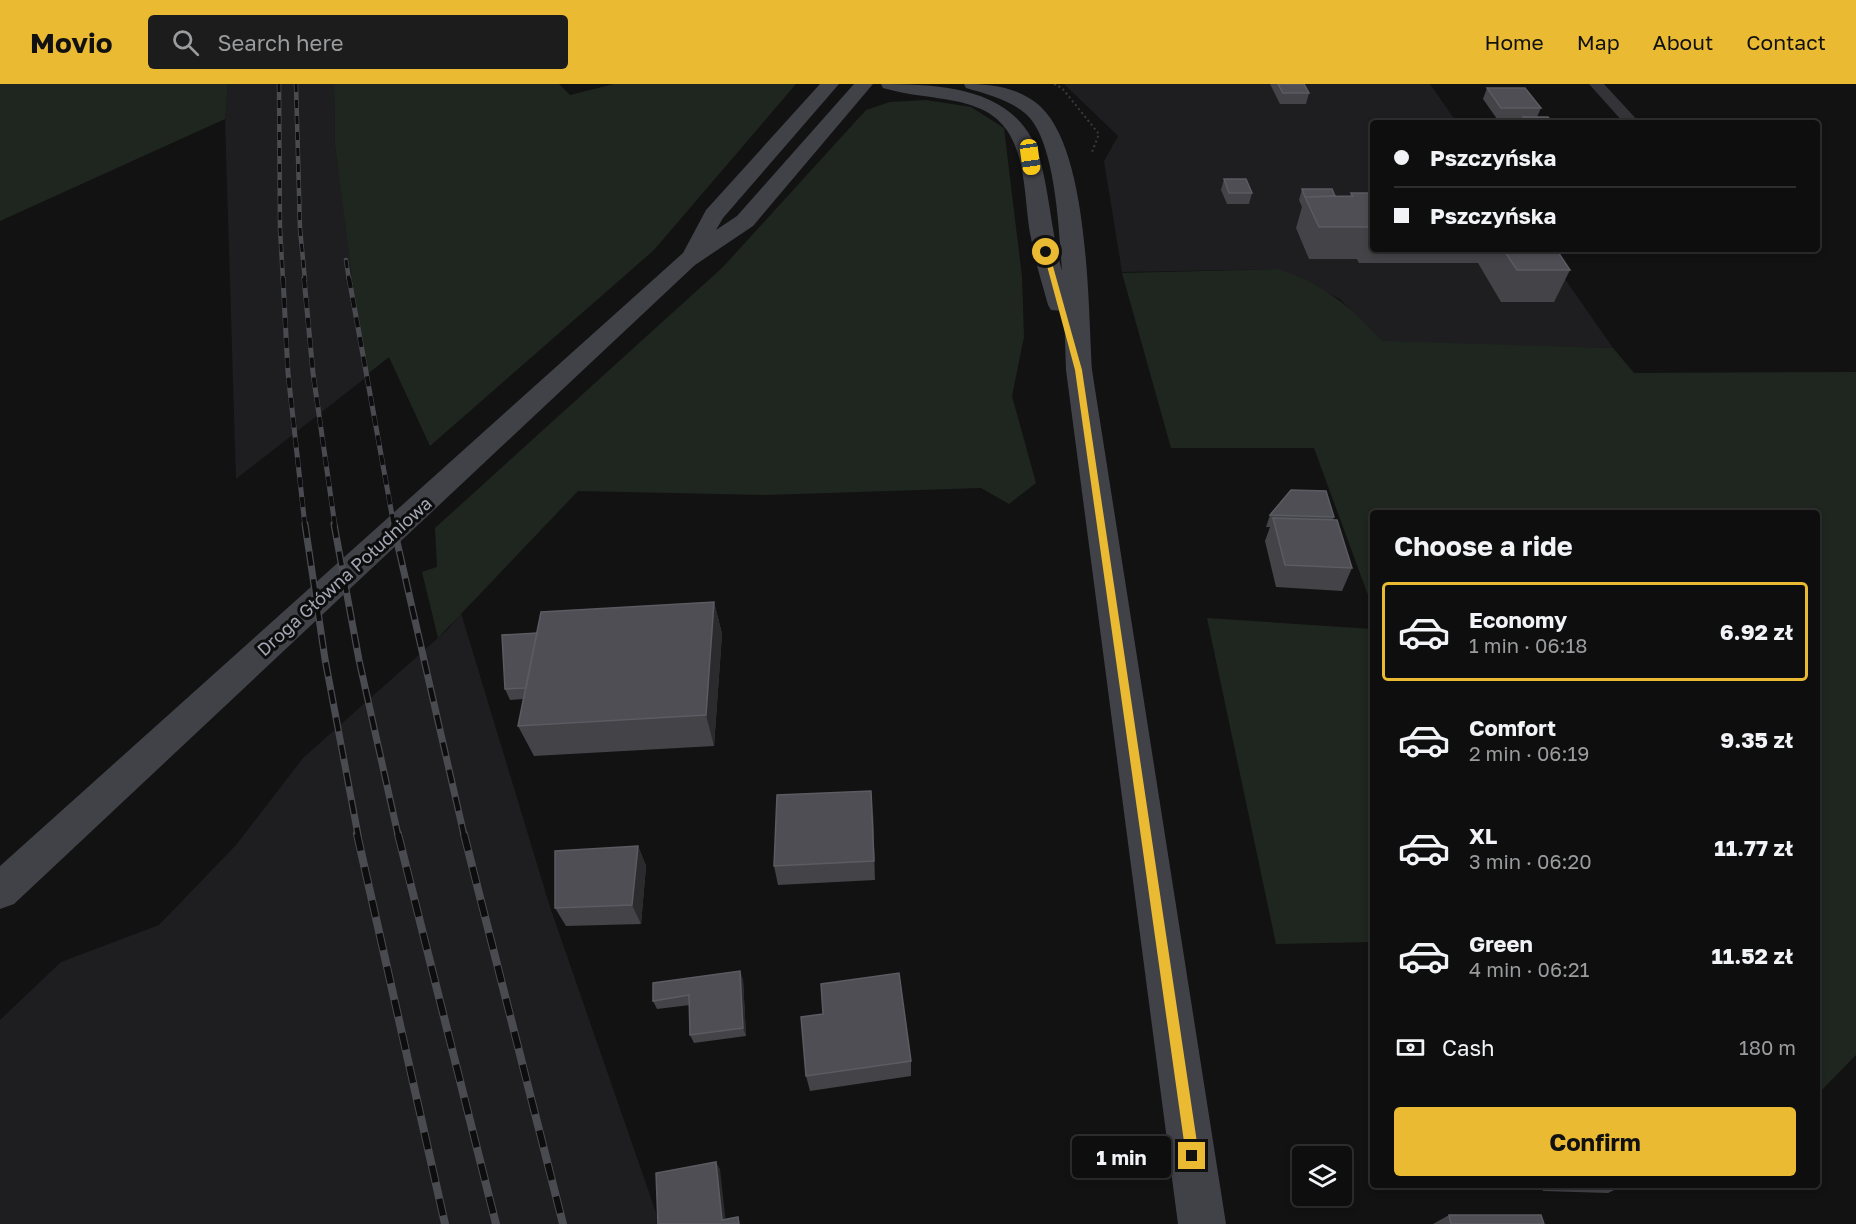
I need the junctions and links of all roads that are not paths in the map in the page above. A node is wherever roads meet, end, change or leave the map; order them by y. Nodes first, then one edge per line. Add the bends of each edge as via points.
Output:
1 (830, 84) edge
2 (864, 84) edge
3 (890, 84) edge
4 (973, 84) edge
5 (1596, 84) edge
6 (923, 92) junction
7 (840, 113) junction
8 (1629, 120) edge
9 (687, 260) junction
10 (1079, 370) junction
11 (0, 891) edge
12 (1202, 1224) edge

1 - 9 main road, Droga Główna Południowa via 714,215
2 - 7 main road, Droga Główna Południowa
3 - 6 main road
4 - 10 main road via 1021,103 1035,112 1050,132 1057,151 1070,231
5 - 8 lane
6 - 7 main road via 873,101
6 - 10 main road via 991,106 1012,121 1024,138 1042,238
7 - 9 main road, Droga Główna Południowa via 745,221
9 - 11 main road, Droga Główna Południowa
10 - 12 main road

